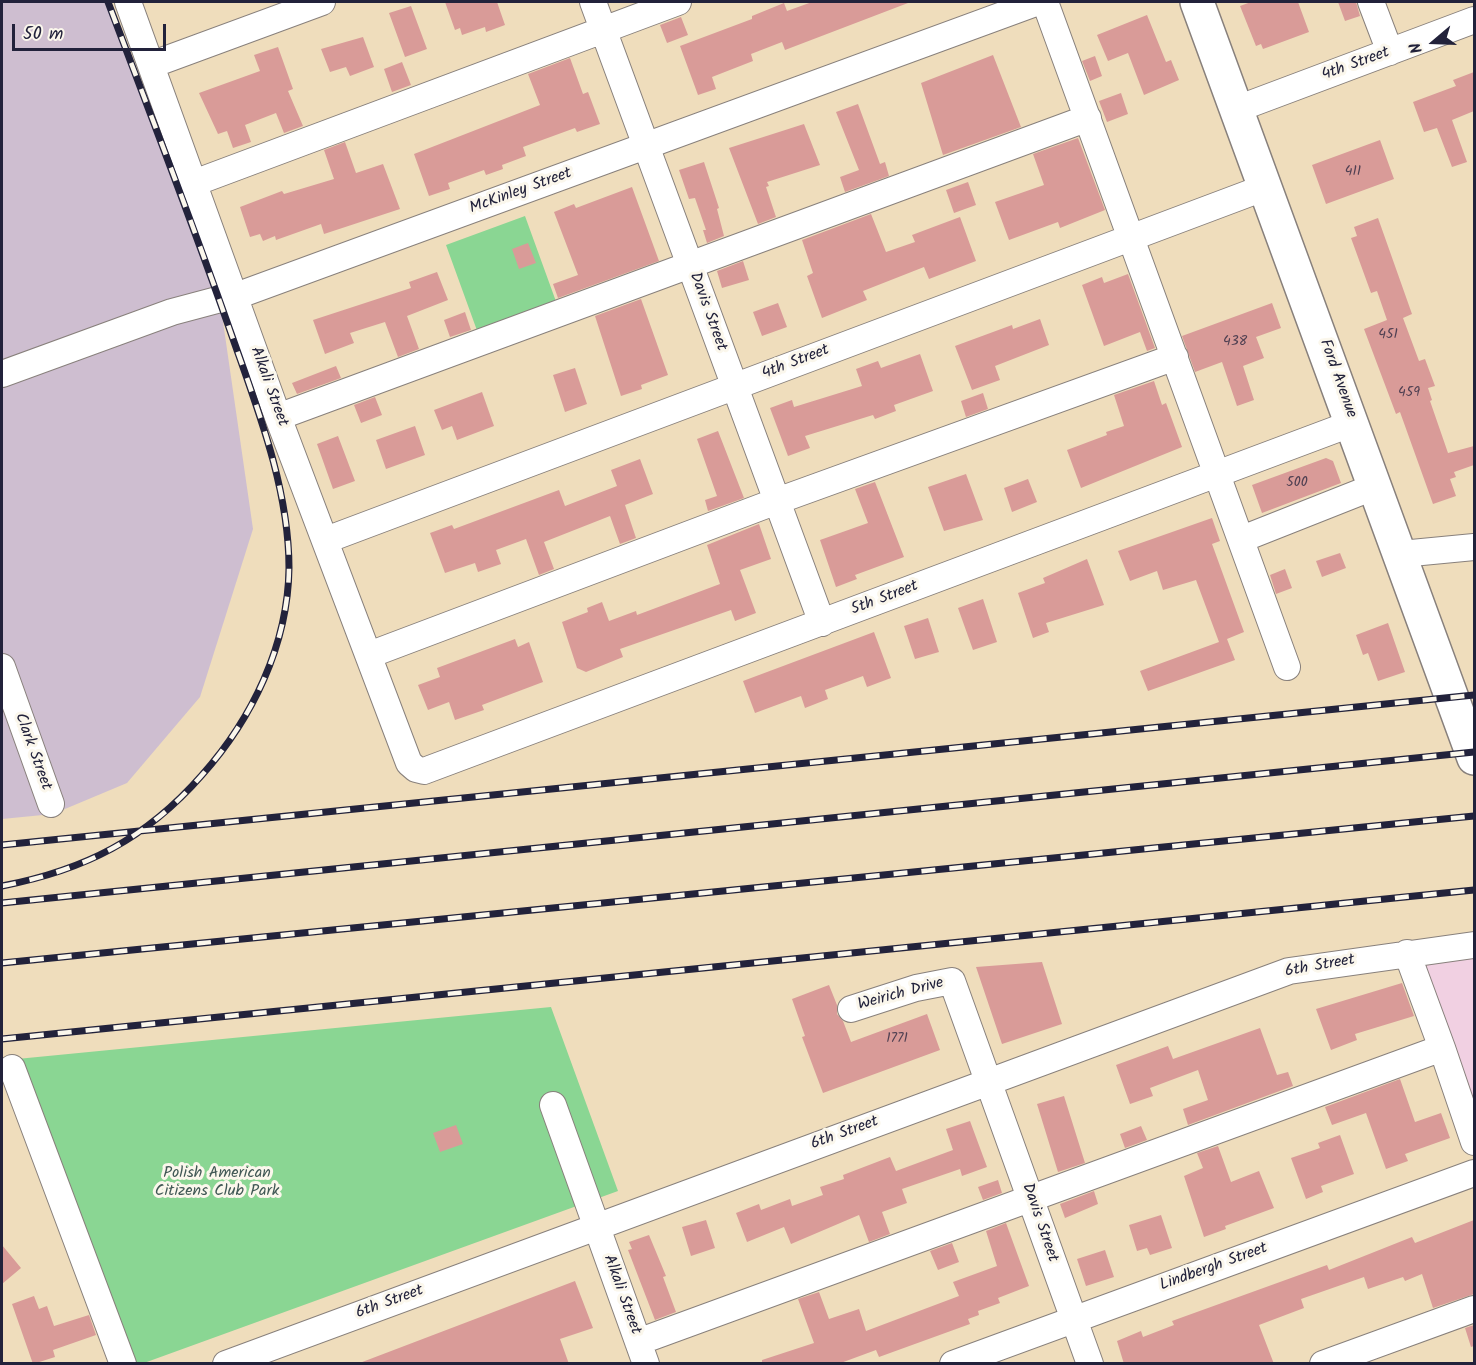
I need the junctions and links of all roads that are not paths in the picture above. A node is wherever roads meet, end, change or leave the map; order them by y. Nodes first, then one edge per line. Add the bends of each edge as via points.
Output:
1 (128, 2) edge
2 (322, 2) edge
3 (593, 2) edge
4 (678, 2) edge
5 (1038, 2) edge
6 (1045, 2) edge
7 (1197, 2) edge
8 (1371, 2) edge
9 (1474, 20) edge
10 (603, 30) junction
11 (1390, 52) junction
12 (151, 64) junction
13 (1237, 109) junction
14 (1088, 118) junction
15 (646, 147) junction
16 (194, 183) junction
17 (1266, 187) junction
18 (1132, 237) junction
19 (690, 266) junction
20 (235, 296) junction
21 (1175, 357) junction
22 (2, 374) edge
23 (735, 387) junction
24 (278, 417) junction
25 (1353, 423) junction
26 (1218, 474) junction
27 (1376, 486) junction
28 (777, 501) junction
29 (1242, 539) junction
30 (326, 540) junction
31 (1474, 547) edge
32 (1401, 554) junction
33 (822, 623) junction
34 (369, 656) junction
35 (2, 667) edge
36 (1287, 667) dead end
37 (1474, 758) edge
38 (416, 769) joint
39 (51, 804) dead end
40 (1474, 945) edge
41 (1407, 953) junction
42 (851, 1009) dead end
43 (1442, 1048) junction
44 (12, 1068) dead end
45 (988, 1082) junction
46 (553, 1105) dead end
47 (1474, 1142) edge
48 (1474, 1173) edge
49 (1031, 1199) junction
50 (596, 1226) junction
51 (1474, 1309) edge
52 (1073, 1319) junction
53 (642, 1353) edge
54 (123, 1364) edge
55 (226, 1364) edge
56 (953, 1364) edge
57 (1090, 1364) edge
58 (1323, 1364) edge

1 - 12 street, Alkali Street
2 - 12 street
3 - 10 street, Davis Street
4 - 10 street
5 - 15 street, McKinley Street
6 - 14 street
7 - 13 main road, Ford Avenue
8 - 11 street
9 - 11 street, 4th Street
10 - 15 street, Davis Street
10 - 16 street
11 - 13 street, 4th Street
12 - 16 street, Alkali Street
13 - 17 main road, Ford Avenue
14 - 18 street
14 - 19 street
15 - 19 street, Davis Street
15 - 20 street, McKinley Street
16 - 20 street, Alkali Street
17 - 18 street, 4th Street
17 - 25 main road, Ford Avenue
18 - 21 street
18 - 23 street, 4th Street
19 - 23 street, Davis Street
19 - 24 street
20 - 22 street, McKinley Street via 172,312
20 - 24 street, Alkali Street
21 - 26 street
21 - 28 street
23 - 28 street, Davis Street
23 - 30 street, 4th Street
24 - 30 street, Alkali Street
25 - 26 street, 5th Street
25 - 27 main road, Ford Avenue
26 - 29 street
26 - 33 street, 5th Street
27 - 29 street
27 - 32 main road, Ford Avenue
28 - 33 street, Davis Street
28 - 34 street
29 - 36 street
30 - 34 street, Alkali Street
31 - 32 street
32 - 37 main road, Ford Avenue
33 - 38 street, 5th Street via 424,771
34 - 38 street, Alkali Street via 409,763
35 - 39 street, Clark Street
40 - 41 street, 6th Street
41 - 43 street
41 - 45 street, 6th Street via 1289,971
42 - 45 street, Weirich Drive via 952,981
43 - 47 street
43 - 49 street
44 - 54 street
45 - 49 street, Davis Street
45 - 50 street, 6th Street
46 - 50 street, Alkali Street
48 - 52 street, Lindbergh Street
49 - 52 street, Davis Street
49 - 53 street
50 - 53 street, Alkali Street
50 - 55 street, 6th Street
51 - 58 street
52 - 56 street, Lindbergh Street
52 - 57 street, Davis Street

